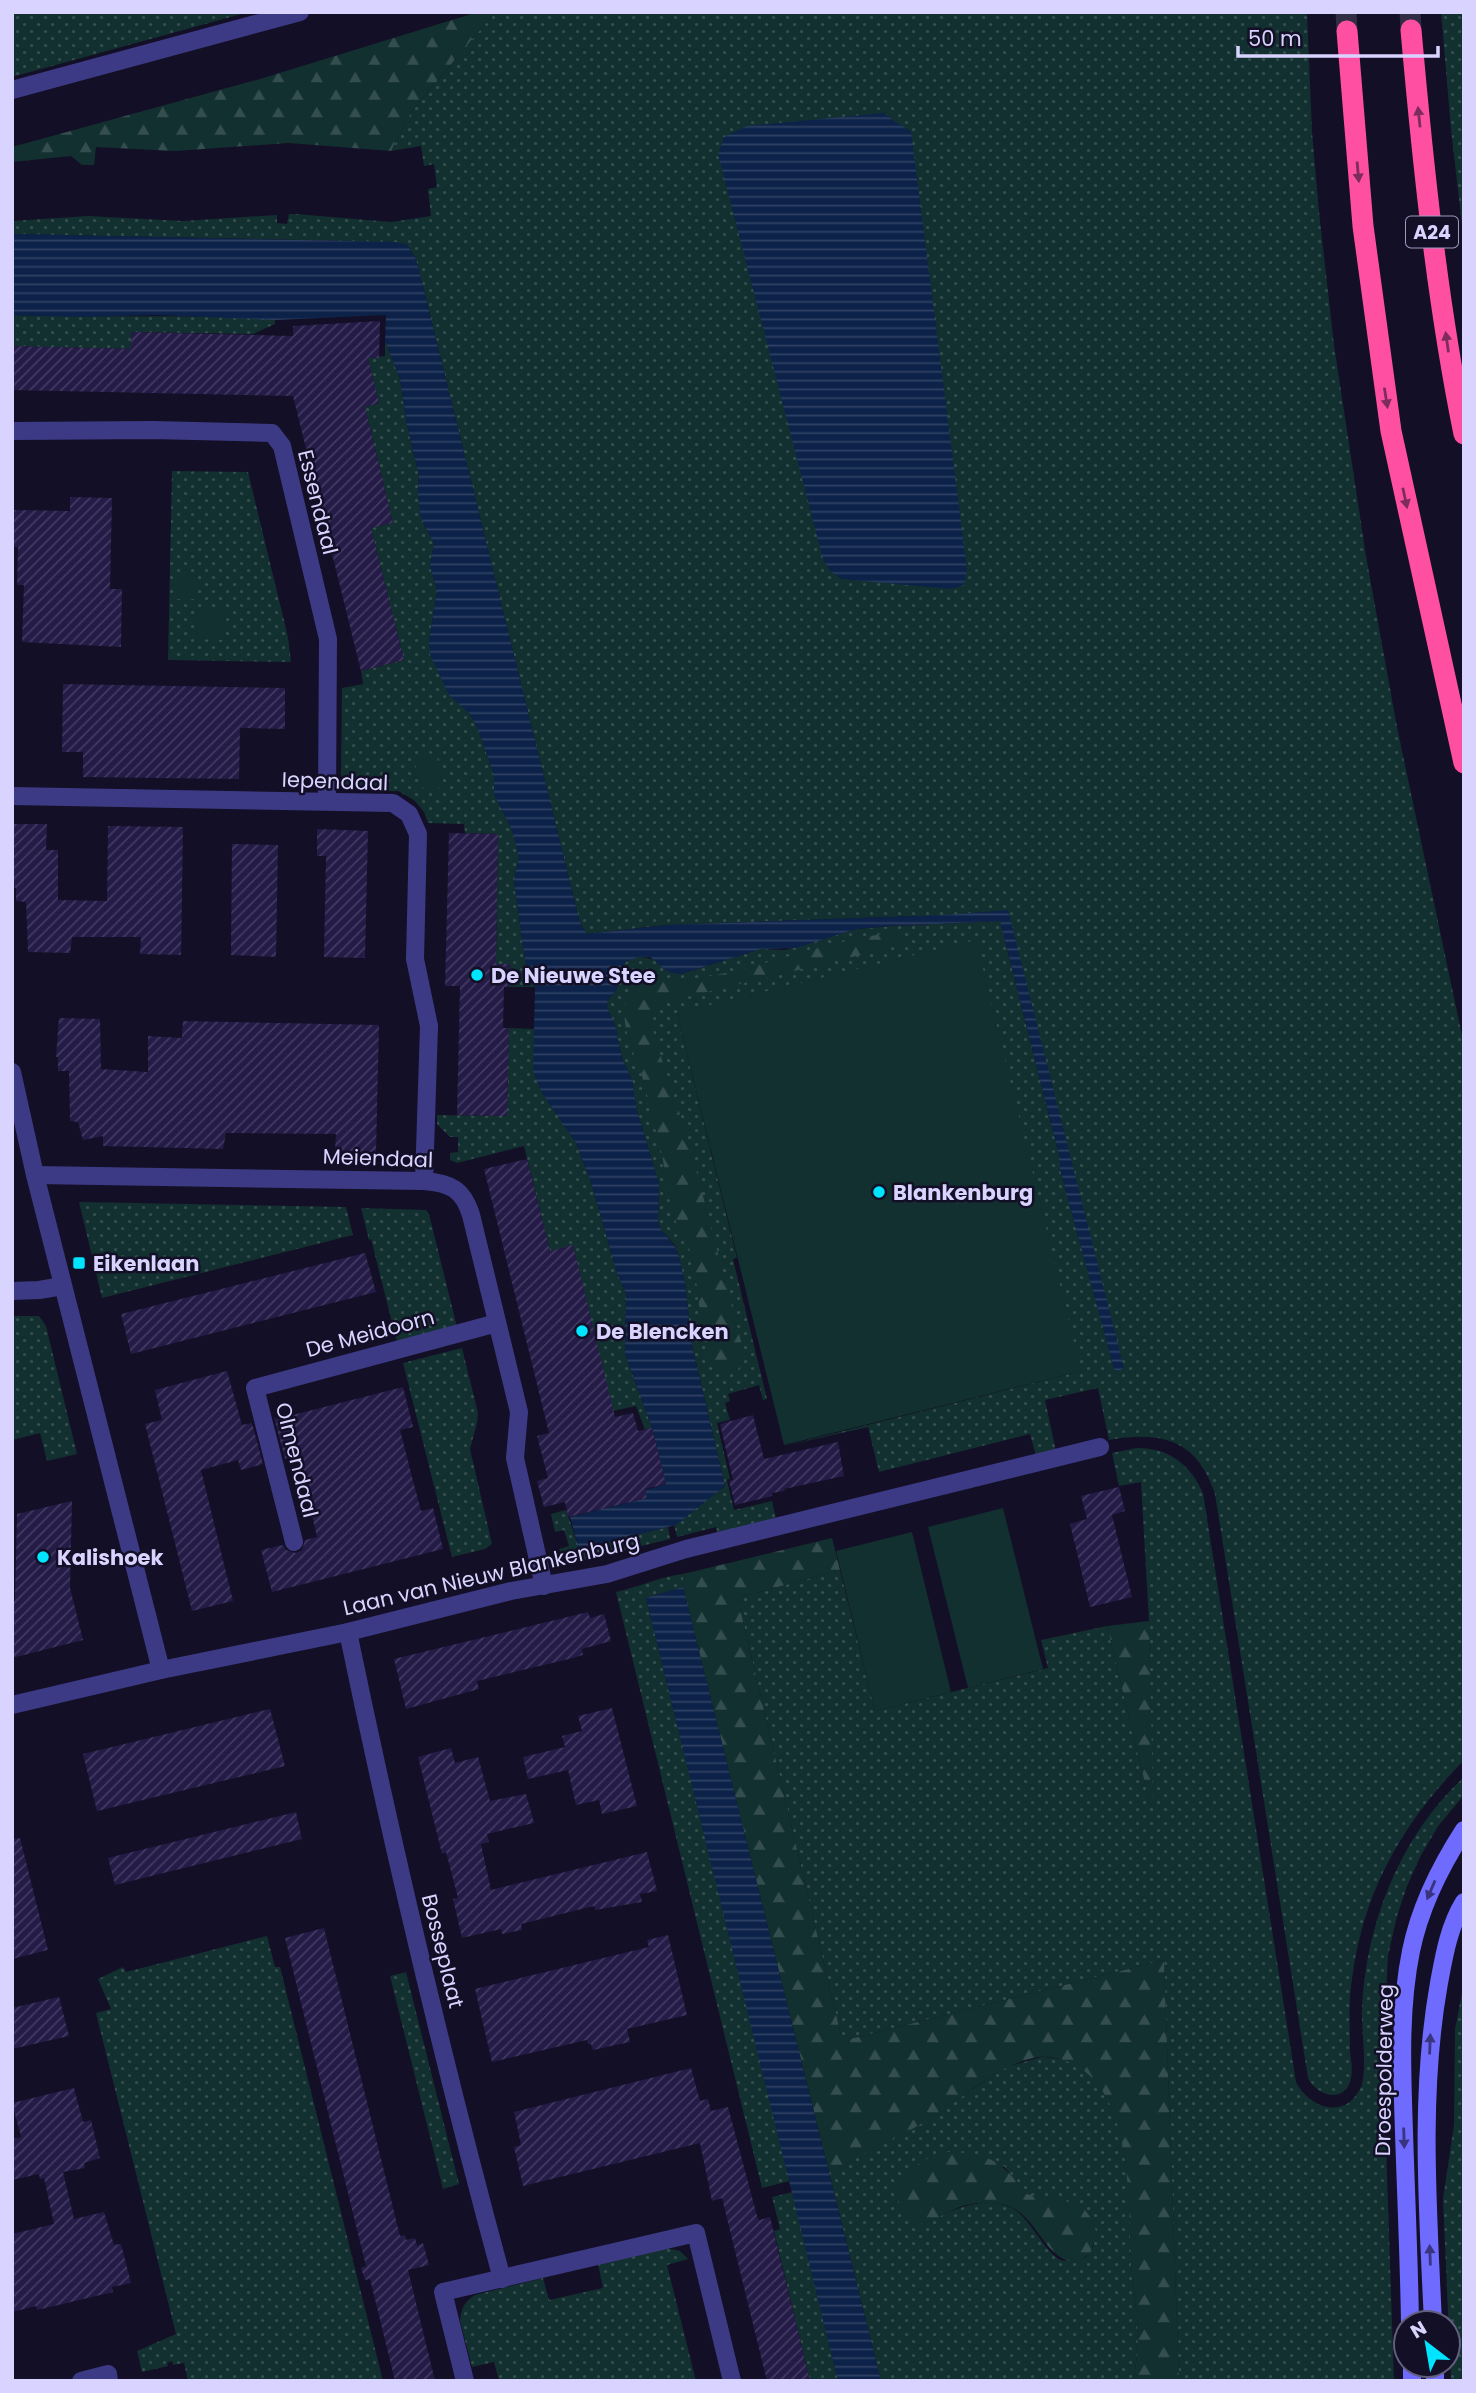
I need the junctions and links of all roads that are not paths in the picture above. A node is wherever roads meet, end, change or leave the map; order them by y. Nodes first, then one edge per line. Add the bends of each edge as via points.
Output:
1 (300, 12) edge
2 (1411, 30) tunnel mouth
3 (1347, 31) tunnel mouth
4 (12, 90) edge
5 (12, 430) edge
6 (1464, 434) edge
7 (1464, 762) edge
8 (12, 796) edge
9 (327, 802) junction
10 (12, 1072) edge
11 (35, 1175) junction
12 (425, 1181) junction
13 (63, 1286) junction
14 (12, 1291) edge
15 (497, 1323) junction
16 (256, 1388) joint
17 (1100, 1447) dead end
18 (294, 1542) dead end
19 (544, 1586) junction
20 (348, 1632) junction
21 (161, 1670) junction
22 (12, 1706) edge
23 (1464, 1830) edge
24 (1464, 1902) edge
25 (502, 2279) junction
26 (1410, 2309) edge
27 (1432, 2309) edge
28 (81, 2381) edge
29 (109, 2381) edge
30 (465, 2381) edge
31 (732, 2381) edge

1 - 4 street
6 -> 2 highway, A24 via 1436,267
3 -> 7 highway via 1363,226 1391,431
5 - 9 street, Essendaal via 272,433 282,446 328,639
8 - 9 street, Iependaal
9 - 12 street, Iependaal via 393,803 409,814 418,834 415,959 429,1026
10 - 11 street
11 - 12 street, Meiendaal
11 - 13 street
12 - 15 street, Meiendaal via 445,1183 466,1201
13 - 14 street
13 - 21 street
15 - 16 street, De Meidoorn
15 - 19 street, Meiendaal via 519,1412 514,1458
16 - 18 street, Olmendaal
17 - 19 street, Laan van Nieuw Blankenburg via 686,1549 607,1574
19 - 20 street, Laan van Nieuw Blankenburg
20 - 21 street, Laan van Nieuw Blankenburg
20 - 25 street, Bosseplaat via 400,1870
21 - 22 street, Laan van Nieuw Blankenburg
23 -> 26 main road, Droespolderweg via 1430,1891 1411,1950 1405,1993 1402,2074
27 -> 24 main road via 1427,2161 1430,2032 1444,1953
25 - 30 street via 443,2292
25 - 31 street via 696,2233
28 - 29 street via 108,2374

